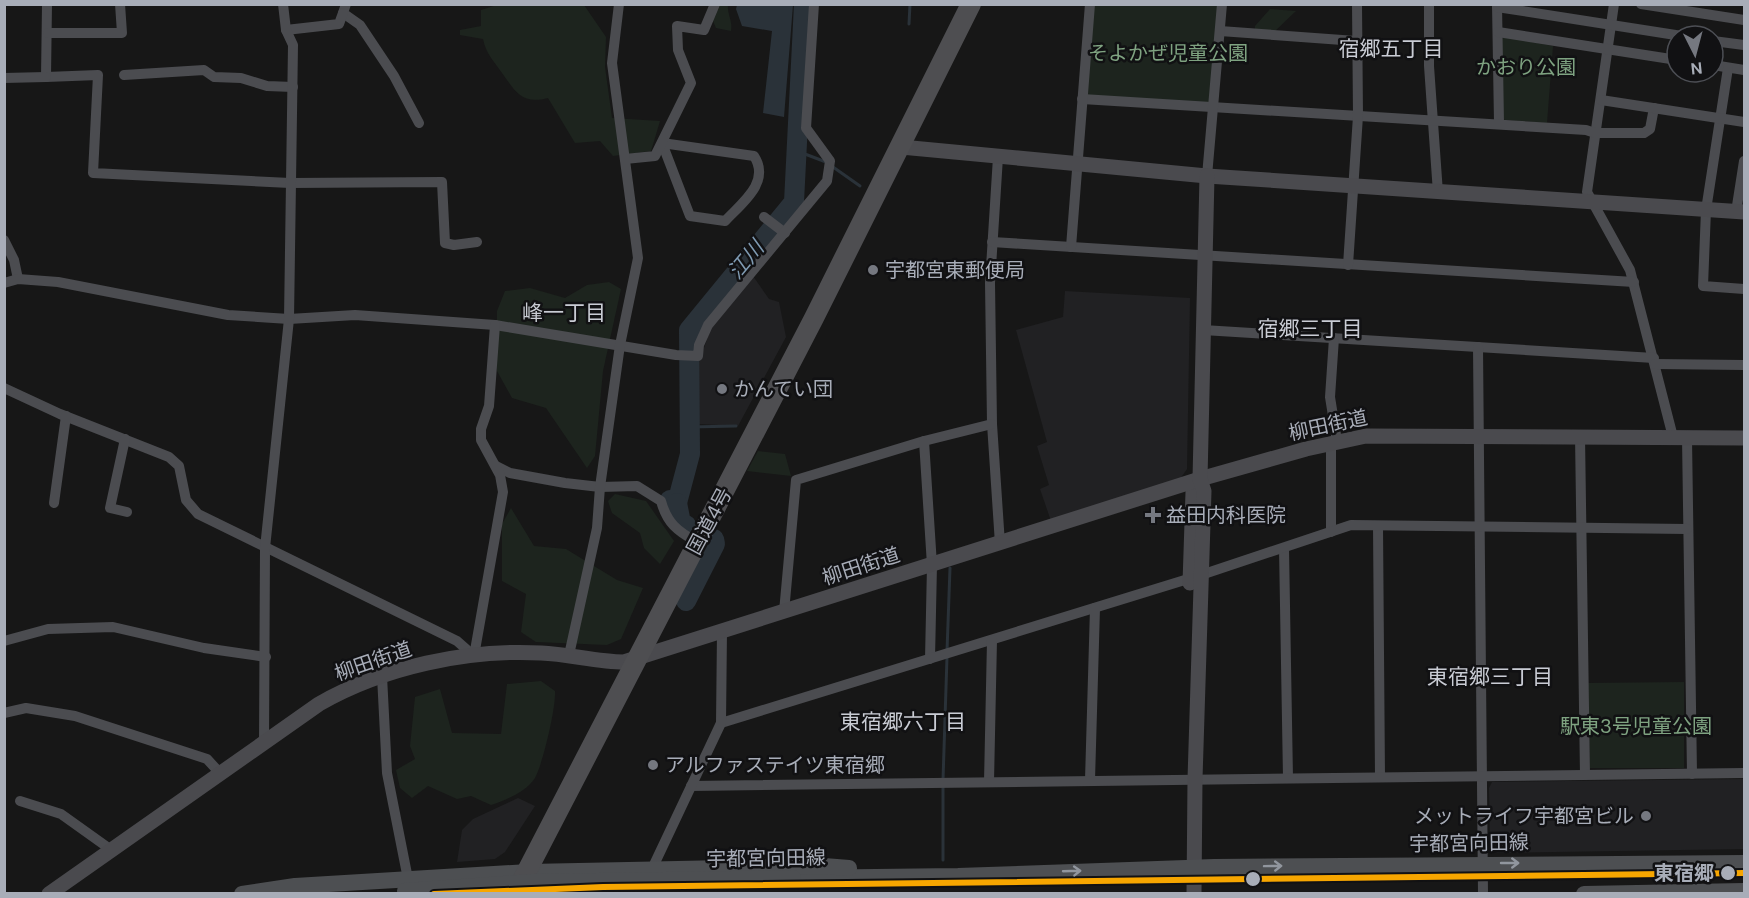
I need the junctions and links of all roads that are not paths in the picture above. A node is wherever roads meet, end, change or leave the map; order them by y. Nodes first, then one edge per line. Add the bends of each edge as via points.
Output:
1 (47, 4) edge
2 (120, 4) edge
3 (283, 4) edge
4 (619, 4) edge
5 (715, 4) edge
6 (814, 4) edge
7 (971, 4) edge
8 (1090, 4) edge
9 (1222, 4) edge
10 (1357, 4) edge
11 (1429, 4) edge
12 (1614, 4) edge
13 (1641, 4) edge
14 (1497, 6) edge
15 (345, 9) edge
16 (1744, 20) edge
17 (1611, 25) junction
18 (286, 30) junction
19 (1220, 31) junction
20 (1498, 32) junction
21 (48, 33) junction
22 (1665, 33) edge
23 (1356, 42) junction
24 (1725, 43) edge
25 (1744, 45) edge
26 (1607, 49) junction
27 (1665, 58) edge
28 (1725, 67) edge
29 (1728, 68) junction
30 (1744, 70) edge
31 (124, 75) dead end
32 (46, 77) junction
33 (4, 78) edge
34 (293, 87) junction
35 (1082, 99) junction
36 (1601, 100) junction
37 (1215, 106) junction
38 (1654, 108) junction
39 (1358, 116) junction
40 (1433, 119) junction
41 (1720, 119) junction
42 (1744, 122) edge
43 (419, 123) dead end
44 (1499, 123) junction
45 (1595, 133) junction
46 (662, 143) junction
47 (901, 147) junction
48 (998, 157) junction
49 (625, 159) junction
50 (1744, 161) edge
51 (1077, 164) junction
52 (1207, 176) junction
53 (290, 183) junction
54 (1355, 187) junction
55 (1438, 193) junction
56 (1595, 203) junction
57 (1706, 210) junction
58 (1740, 212) edge
59 (766, 219) dead end
60 (783, 232) junction
61 (4, 240) edge
62 (477, 242) dead end
63 (993, 242) junction
64 (1071, 247) junction
65 (1206, 257) junction
66 (1348, 265) junction
67 (18, 279) junction
68 (4, 282) edge
69 (1634, 282) junction
70 (1744, 289) edge
71 (289, 319) junction
72 (495, 325) junction
73 (1203, 330) junction
74 (1334, 338) junction
75 (620, 345) junction
76 (1478, 347) junction
77 (1654, 361) junction
78 (1744, 365) edge
79 (4, 388) edge
80 (66, 416) junction
81 (992, 424) junction
82 (1478, 435) junction
83 (1580, 436) junction
84 (1680, 437) junction
85 (1744, 438) edge
86 (125, 439) junction
87 (924, 441) junction
88 (1334, 442) junction
89 (495, 466) junction
90 (1200, 479) junction
91 (600, 487) junction
92 (54, 503) dead end
93 (128, 512) dead end
94 (1377, 526) junction
95 (1482, 528) junction
96 (1580, 529) junction
97 (1687, 529) junction
98 (1331, 532) junction
99 (697, 542) junction
100 (1000, 544) junction
101 (265, 548) junction
102 (1284, 548) junction
103 (932, 565) junction
104 (1196, 576) junction
105 (1095, 608) junction
106 (784, 612) junction
107 (722, 631) junction
108 (992, 640) junction
109 (4, 641) edge
110 (569, 655) junction
111 (474, 656) junction
112 (640, 656) junction
113 (266, 657) junction
114 (930, 659) junction
115 (382, 676) junction
116 (4, 713) edge
117 (721, 723) junction
118 (264, 742) junction
119 (219, 772) junction
120 (1744, 773) edge
121 (1482, 774) junction
122 (1692, 774) junction
123 (1585, 775) junction
124 (1380, 777) junction
125 (1288, 778) junction
126 (1190, 779) junction
127 (1090, 780) junction
128 (989, 782) junction
129 (691, 786) junction
130 (20, 801) dead end
131 (110, 849) junction
132 (1744, 863) edge
133 (1482, 864) junction
134 (1189, 867) junction
135 (652, 869) junction
136 (529, 872) junction
137 (1014, 873) junction
138 (407, 885) junction
139 (1744, 891) edge
140 (49, 894) edge
141 (242, 894) edge
142 (350, 894) edge
143 (515, 894) edge
144 (1184, 894) edge
145 (1194, 894) edge
146 (1483, 894) edge
147 (1584, 894) edge

1 - 21 street
2 - 21 street via 122,33
3 - 18 street
4 - 49 street via 612,63
5 - 46 street via 704,30 677,26 678,50 691,83
6 - 60 street via 806,128 830,161 827,181
7 - 47 highway, 国道4号
8 - 35 street
9 - 19 street
10 - 23 street
11 - 40 street
12 - 17 street
13 - 16 street
14 - 17 street
14 - 20 street
15 - 18 street via 339,24
15 - 43 street via 394,76
17 - 22 street
17 - 26 street
18 - 34 street via 293,45
19 - 23 street
19 - 37 street
20 - 26 street
20 - 44 street
21 - 32 street
23 - 39 street
24 - 25 street
26 - 27 street
26 - 36 street
28 - 29 street
29 - 30 street
29 - 41 street
31 - 34 street via 204,70 214,77
32 - 33 street
32 - 53 street via 98,75 93,173
34 - 53 street
35 - 37 street
35 - 51 street
36 - 38 street
36 - 45 street
37 - 39 street
37 - 52 street
38 - 41 street
38 - 45 street via 1650,129 1644,133
39 - 40 street
39 - 54 street
40 - 44 street
40 - 55 street
41 - 42 street
41 - 57 street
44 - 45 street
45 - 56 street via 1587,192
46 - 46 street via 690,216 725,221 758,185 760,164 754,156
46 - 49 street via 655,156
47 - 48 street
47 - 99 highway, 国道4号
48 - 51 street
48 - 63 street
49 - 75 street via 638,258
50 - 58 street
51 - 52 street
51 - 64 street
52 - 54 street
52 - 65 street
53 - 62 street via 442,182 445,243
53 - 71 street
54 - 55 street
54 - 66 street
55 - 56 street
56 - 57 street
56 - 69 street
57 - 58 street
57 - 70 street via 1703,286
59 - 60 street
60 - 75 street via 708,325 698,357
61 - 67 street
63 - 64 street
63 - 81 street
64 - 65 street
65 - 66 street
65 - 73 street
66 - 69 street
67 - 68 street
67 - 71 street via 58,282 228,315
69 - 77 street
71 - 72 street via 355,315
71 - 101 street
72 - 75 street
72 - 89 street via 489,406 480,429 481,440
73 - 74 street
73 - 90 street
74 - 76 street
74 - 88 street via 1330,397
75 - 91 street
76 - 77 street
76 - 82 street
77 - 78 street
77 - 84 street
79 - 80 street
80 - 86 street
80 - 92 street
81 - 87 street
81 - 100 street
82 - 83 street, 柳田街道
82 - 88 street, 柳田街道 via 1376,435
82 - 95 street
83 - 84 street, 柳田街道
83 - 96 street
84 - 85 street, 柳田街道
84 - 97 street
86 - 93 street via 110,508
86 - 101 street via 169,457 179,466 186,500 198,514
87 - 103 street
87 - 106 street via 796,480
88 - 90 street, 柳田街道
88 - 98 street
89 - 91 street via 518,475
89 - 111 street via 503,492
90 - 100 street, 柳田街道
90 - 104 street via 1204,491
91 - 99 street via 637,486 661,501 666,519 677,531
91 - 110 street via 597,528
94 - 95 street
94 - 98 street via 1352,525
94 - 124 street
95 - 96 street
95 - 121 street
96 - 97 street
96 - 123 street
97 - 122 street
98 - 102 street
99 - 112 highway, 国道4号
100 - 103 street, 柳田街道
101 - 111 street via 457,641
101 - 113 street
102 - 104 street
102 - 125 street
103 - 106 street, 柳田街道
103 - 114 street
104 - 105 street
104 - 126 street
105 - 108 street
105 - 127 street
106 - 107 street, 柳田街道
107 - 112 street, 柳田街道
107 - 117 street
108 - 114 street
108 - 128 street
109 - 113 street via 48,629 112,627 204,648
110 - 111 street, 柳田街道
110 - 112 street, 柳田街道 via 616,662
111 - 115 street, 柳田街道
112 - 136 highway, 国道4号
113 - 118 street
114 - 117 street
115 - 118 street, 柳田街道 via 334,695
115 - 138 street via 387,773
116 - 119 street via 26,708 75,716 207,759
117 - 129 street
118 - 119 street, 柳田街道
119 - 131 street, 柳田街道
120 - 122 street
121 - 123 street
121 - 124 street
121 - 133 street
122 - 123 street
124 - 125 street
125 - 126 street
126 - 127 street
126 - 134 street
127 - 128 street
128 - 129 street
129 - 135 street
130 - 131 street via 61,814
131 - 140 street, 柳田街道
133 -> 132 main road, 宇都宮向田線
134 -> 133 main road, 宇都宮向田線
133 - 146 street
137 -> 134 main road, 宇都宮向田線
134 - 144 street
134 - 145 street
135 - 136 main road
135 - 137 main road via 824,866 894,870 1004,868
136 - 138 main road
136 - 143 highway, 国道4号
137 - 138 main road, 宇都宮向田線, bridge
138 - 141 main road via 295,886
138 - 142 main road, 宇都宮向田線
139 - 147 main road

